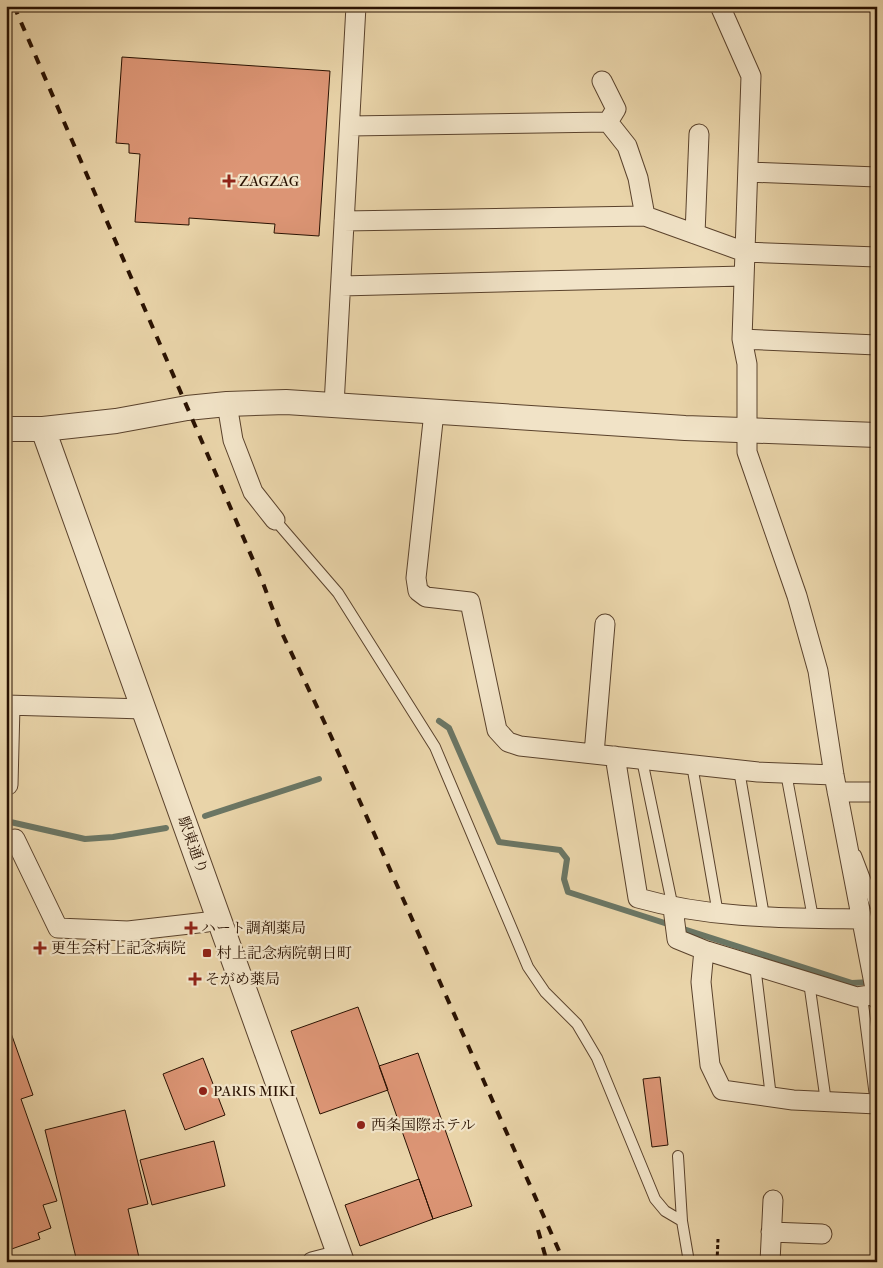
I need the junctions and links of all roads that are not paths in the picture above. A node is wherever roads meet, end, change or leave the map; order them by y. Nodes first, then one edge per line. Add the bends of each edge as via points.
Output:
1 (356, 6) edge
2 (720, 6) edge
3 (602, 81) dead end
4 (608, 122) junction
5 (350, 126) junction
6 (699, 134) dead end
7 (748, 172) junction
8 (877, 176) edge
9 (645, 216) junction
10 (344, 221) junction
11 (694, 234) junction
12 (745, 252) junction
13 (877, 257) edge
14 (744, 276) junction
15 (341, 286) junction
16 (742, 339) junction
17 (877, 345) edge
18 (227, 404) junction
19 (334, 405) junction
20 (434, 412) junction
21 (43, 429) junction
22 (6, 430) edge
23 (746, 430) junction
24 (877, 435) edge
25 (275, 520) joint
26 (606, 624) dead end
27 (8, 706) edge
28 (144, 709) junction
29 (594, 754) junction
30 (615, 756) junction
31 (642, 760) junction
32 (692, 765) junction
33 (739, 770) junction
34 (786, 773) junction
35 (835, 783) junction
36 (8, 785) edge
37 (877, 792) edge
38 (15, 839) dead end
39 (673, 910) junction
40 (718, 914) junction
41 (869, 915) edge
42 (764, 916) junction
43 (218, 917) junction
44 (813, 918) junction
45 (704, 950) junction
46 (755, 965) junction
47 (810, 982) junction
48 (873, 983) edge
49 (771, 1097) junction
50 (826, 1102) junction
51 (876, 1104) edge
52 (678, 1156) dead end
53 (773, 1200) dead end
54 (682, 1221) junction
55 (771, 1232) junction
56 (822, 1234) dead end
57 (341, 1258) edge
58 (312, 1262) edge
59 (689, 1262) edge
60 (770, 1262) edge

1 - 5 street
2 - 7 street via 751,76
3 - 4 street via 616,110
4 - 5 street
4 - 9 street via 627,146 638,178
5 - 10 street
6 - 11 street
7 - 8 street
7 - 12 street
9 - 10 street
9 - 11 street
10 - 15 street
11 - 12 street
12 - 13 street
12 - 14 street
14 - 15 street
14 - 16 street
15 - 19 street
16 - 17 street
16 - 23 street via 747,364
18 - 19 street via 286,402
18 - 21 street
18 - 25 street via 233,440 253,492
19 - 20 street
20 - 23 street
20 - 29 street via 416,578 418,591 426,597 470,602 497,730 508,742
21 - 22 street
21 - 28 street, 駅東通り
23 - 24 street
23 - 35 street via 746,452 798,596 818,671
25 - 54 lane via 338,593 435,747 528,967 545,992 577,1024 598,1058 655,1199 665,1211
26 - 29 street
27 - 28 street
27 - 36 street
28 - 43 street, 駅東通り
29 - 30 street
30 - 31 street
30 - 39 street via 638,898
31 - 32 street
31 - 39 lane
32 - 33 street
32 - 40 lane
33 - 34 street
33 - 42 lane
34 - 35 street
34 - 44 lane
35 - 37 street
35 - 41 street via 848,848
38 - 43 street via 58,928 128,931 207,922
39 - 40 street
39 - 45 street via 677,939
40 - 42 street
41 - 44 street
41 - 48 street
42 - 44 street
43 - 57 street, 駅東通り
45 - 46 street
45 - 49 street via 701,982 710,1066 722,1090
46 - 47 street
46 - 49 lane
47 - 48 street via 857,997
47 - 50 lane
48 - 51 lane
49 - 50 street
50 - 51 street
52 - 54 lane
53 - 55 street
54 - 59 lane
55 - 56 street
55 - 60 street
57 - 58 street

